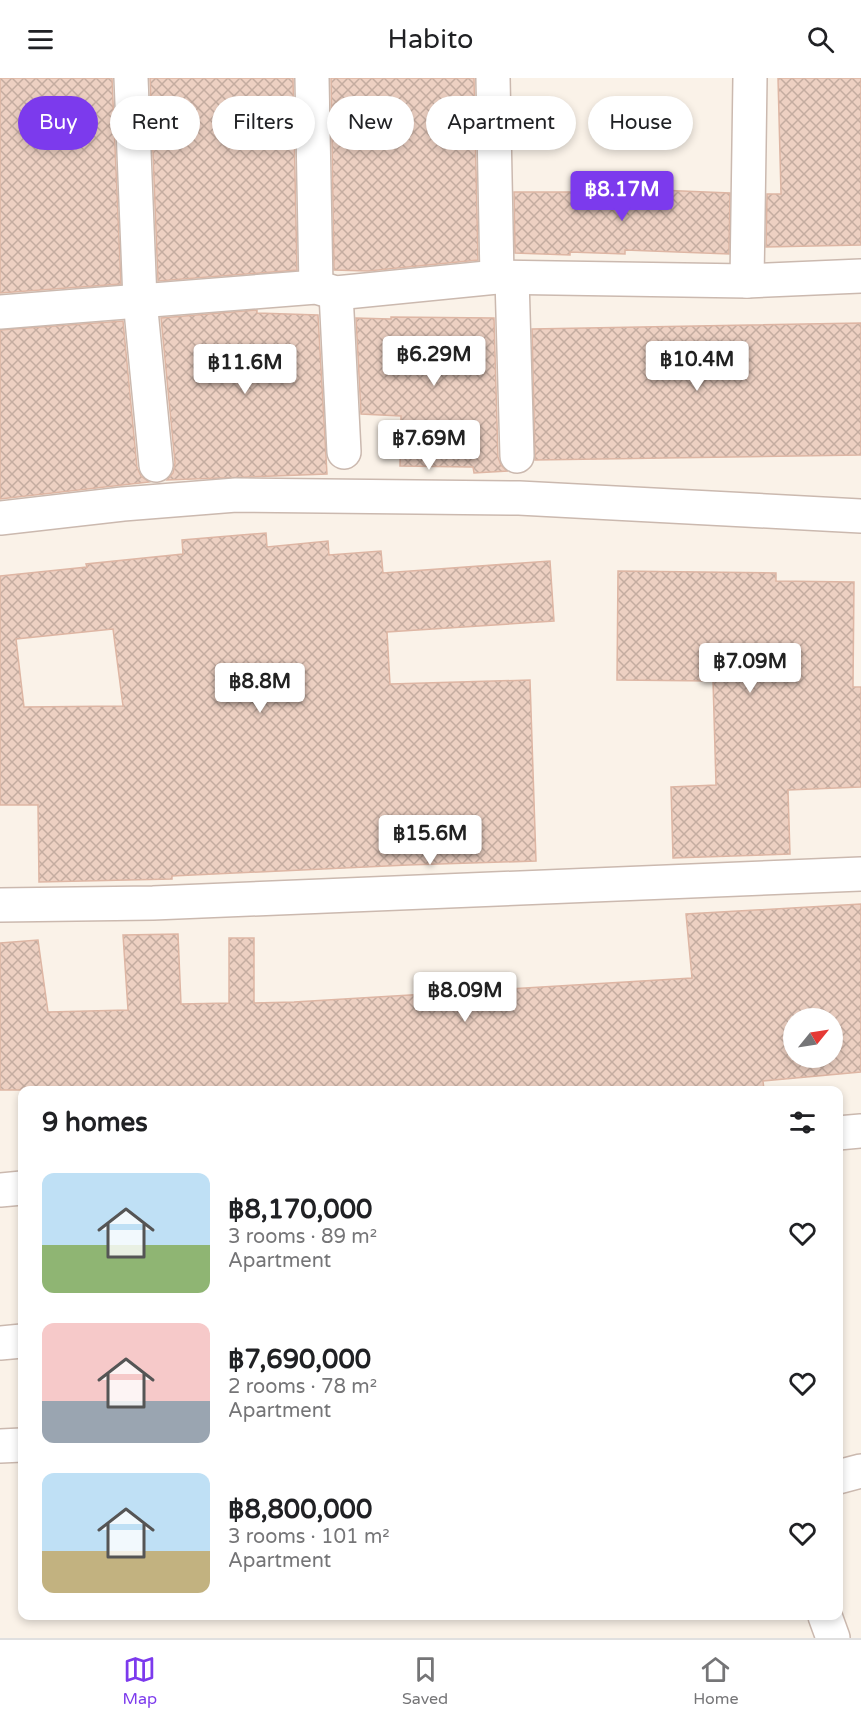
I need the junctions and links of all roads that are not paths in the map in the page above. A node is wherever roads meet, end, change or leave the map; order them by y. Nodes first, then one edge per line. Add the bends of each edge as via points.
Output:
1 (132, 78) edge
2 (312, 78) edge
3 (493, 78) edge
4 (750, 78) edge
5 (861, 276) edge
6 (504, 277) junction
7 (747, 281) junction
8 (326, 290) junction
9 (140, 300) junction
10 (0, 312) edge
11 (344, 452) dead end
12 (517, 456) dead end
13 (156, 465) dead end
14 (861, 516) edge
15 (0, 518) edge
16 (861, 874) edge
17 (0, 905) edge
18 (861, 1131) edge
19 (843, 1133) edge
20 (18, 1188) edge
21 (0, 1190) edge
22 (18, 1341) edge
23 (0, 1343) edge
24 (18, 1445) edge
25 (0, 1446) edge
26 (861, 1471) edge
27 (843, 1476) edge
28 (826, 1620) edge
29 (833, 1638) edge

1 - 9 street
2 - 8 street
3 - 6 street
4 - 7 street
5 - 7 street
6 - 7 street
6 - 8 street
6 - 12 street
8 - 9 street
8 - 11 street
9 - 10 street
9 - 13 street
14 - 15 street via 519,498 236,495
16 - 17 street via 153,903
18 - 19 street
20 - 21 street
22 - 23 street
24 - 25 street
26 - 27 street
28 - 29 street

